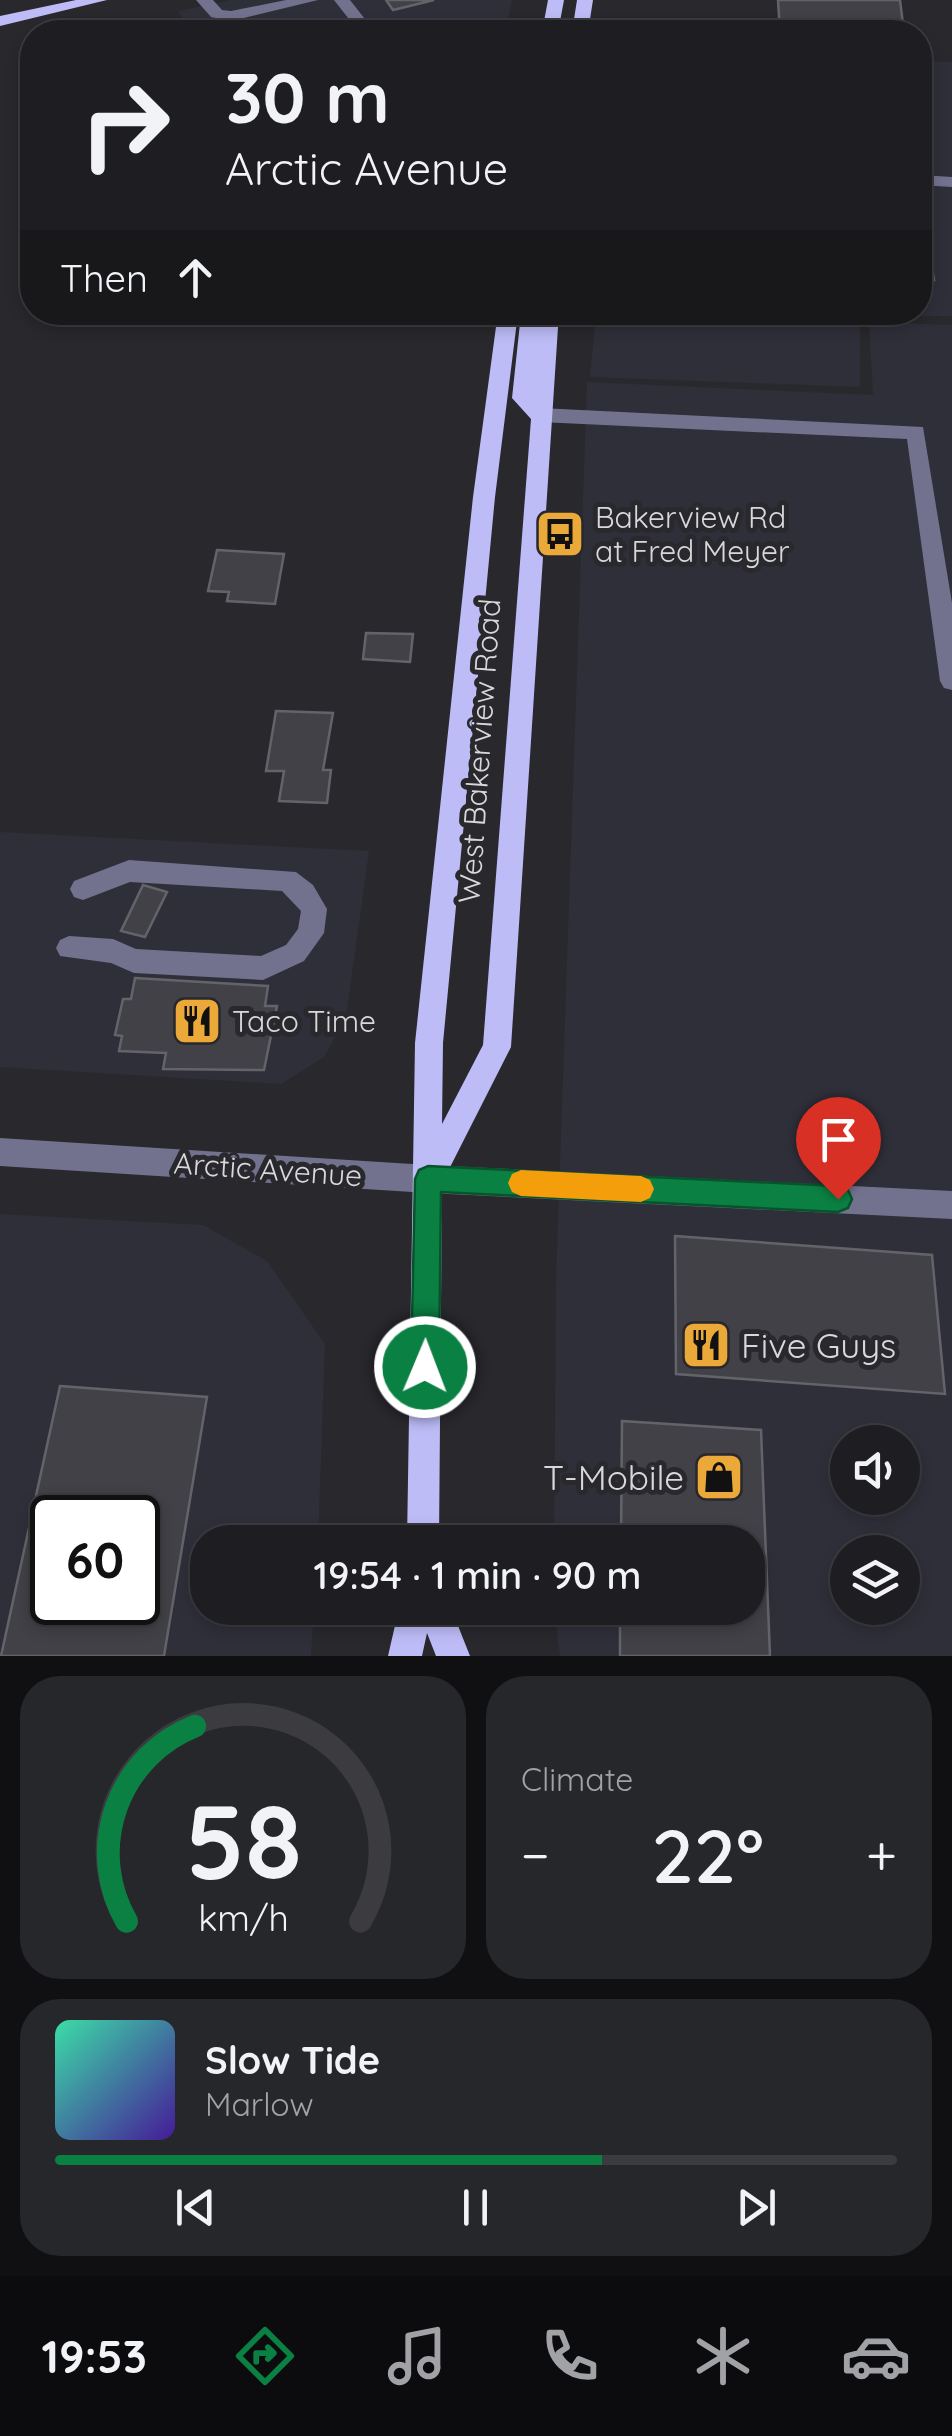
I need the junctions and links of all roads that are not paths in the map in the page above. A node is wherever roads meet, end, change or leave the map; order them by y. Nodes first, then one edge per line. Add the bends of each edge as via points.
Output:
1 (99, 0) edge
2 (204, 0) edge
3 (310, 0) edge
4 (342, 0) edge
5 (358, 20) edge
6 (0, 21) edge
7 (506, 325) edge
8 (530, 325) edge
9 (548, 325) edge
10 (540, 415) junction
11 (946, 606) edge
12 (952, 681) edge
13 (83, 889) dead end
14 (69, 948) dead end
15 (0, 1152) edge
16 (428, 1179) junction
17 (952, 1204) edge
18 (423, 1525) edge
19 (412, 1625) edge
20 (441, 1625) edge
21 (405, 1656) edge
22 (453, 1656) edge

1 - 6 main road
2 - 3 street via 217,14 231,16
4 - 5 street
7 - 16 main road, West Bakerview Road via 429,1043
8 - 10 main road via 522,398
9 - 10 main road, West Bakerview Road
10 - 11 street via 916,432
10 - 16 main road, West Bakerview Road via 498,1047
11 - 12 street
13 - 14 street via 129,872 287,880 314,909 311,932 295,953 263,968 134,961 113,950
15 - 16 street, Arctic Avenue
16 - 17 street, Arctic Avenue
16 - 18 main road, West Bakerview Road
19 - 21 main road
20 - 22 main road

